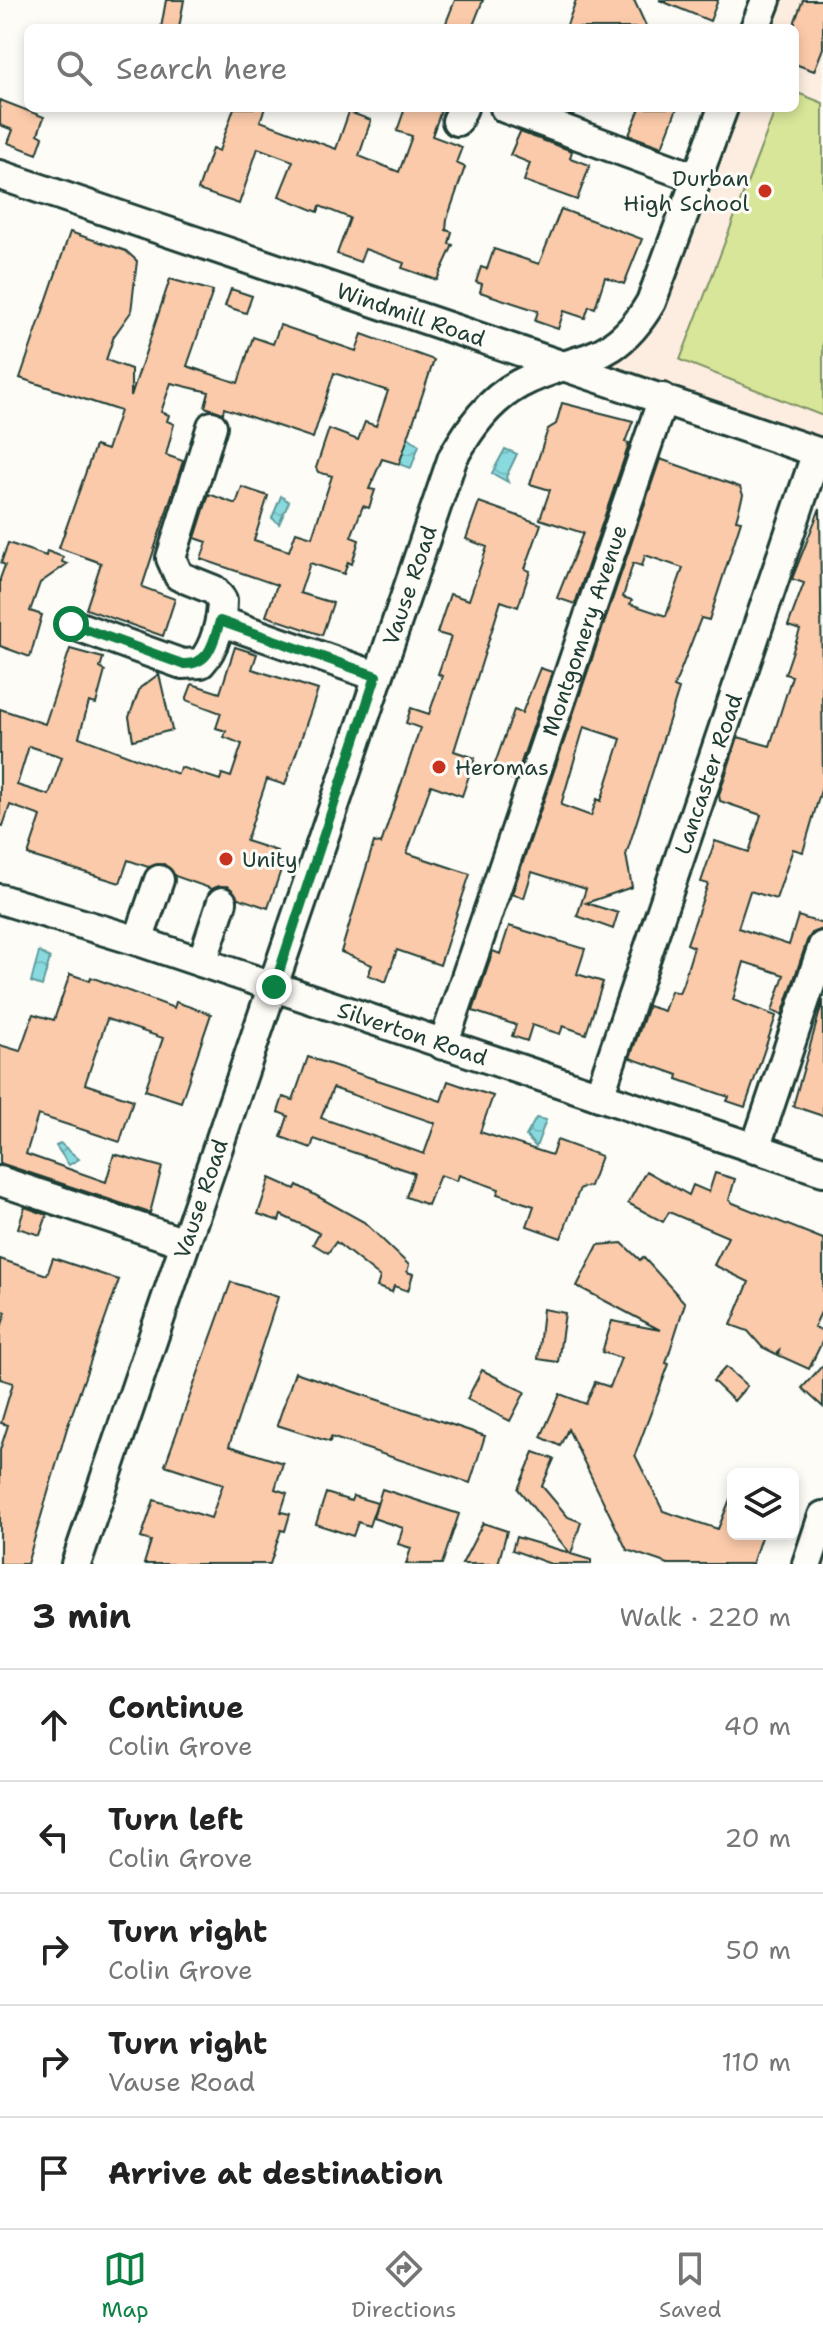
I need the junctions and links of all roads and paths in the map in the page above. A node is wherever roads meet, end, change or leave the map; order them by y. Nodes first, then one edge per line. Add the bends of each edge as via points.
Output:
1 (766, 0) edge
2 (757, 24) edge
3 (516, 112) edge
4 (721, 112) edge
5 (0, 175) edge
6 (696, 178) junction
7 (565, 367) junction
8 (663, 398) junction
9 (212, 426) dead end
10 (820, 453) edge
11 (220, 621) junction
12 (71, 624) dead end
13 (376, 676) junction
14 (159, 880) dead end
15 (0, 899) edge
16 (222, 902) dead end
17 (138, 941) junction
18 (823, 946) edge
19 (202, 962) junction
20 (274, 987) junction
21 (443, 1045) junction
22 (599, 1096) junction
23 (755, 1149) junction
24 (823, 1171) edge
25 (0, 1181) edge
26 (185, 1243) junction
27 (823, 1516) edge
28 (76, 1564) edge
29 (807, 1564) edge

1 - 2 street
3 - 6 street
4 - 6 street, Vause Road
5 - 7 street, Windmill Road
6 - 7 street, Vause Road via 640,322 627,338 598,356
7 - 8 street, Windmill Road
7 - 13 street, Vause Road via 519,384 470,428 453,457
8 - 10 street, Windmill Road
8 - 21 street, Montgomery Avenue
9 - 11 street via 171,558 179,576 220,594
10 - 22 street, Lancaster Road
11 - 12 street via 207,657 194,665
11 - 13 street
13 - 20 street, Vause Road
14 - 17 street
15 - 17 street, Silverton Road
16 - 19 street
17 - 19 street, Silverton Road
18 - 23 street
19 - 20 street, Silverton Road
20 - 21 street, Silverton Road
20 - 26 street, Vause Road
21 - 22 street, Silverton Road
22 - 23 street, Silverton Road
23 - 24 street, Silverton Road
25 - 26 street
26 - 28 street, Vause Road
27 - 29 street

